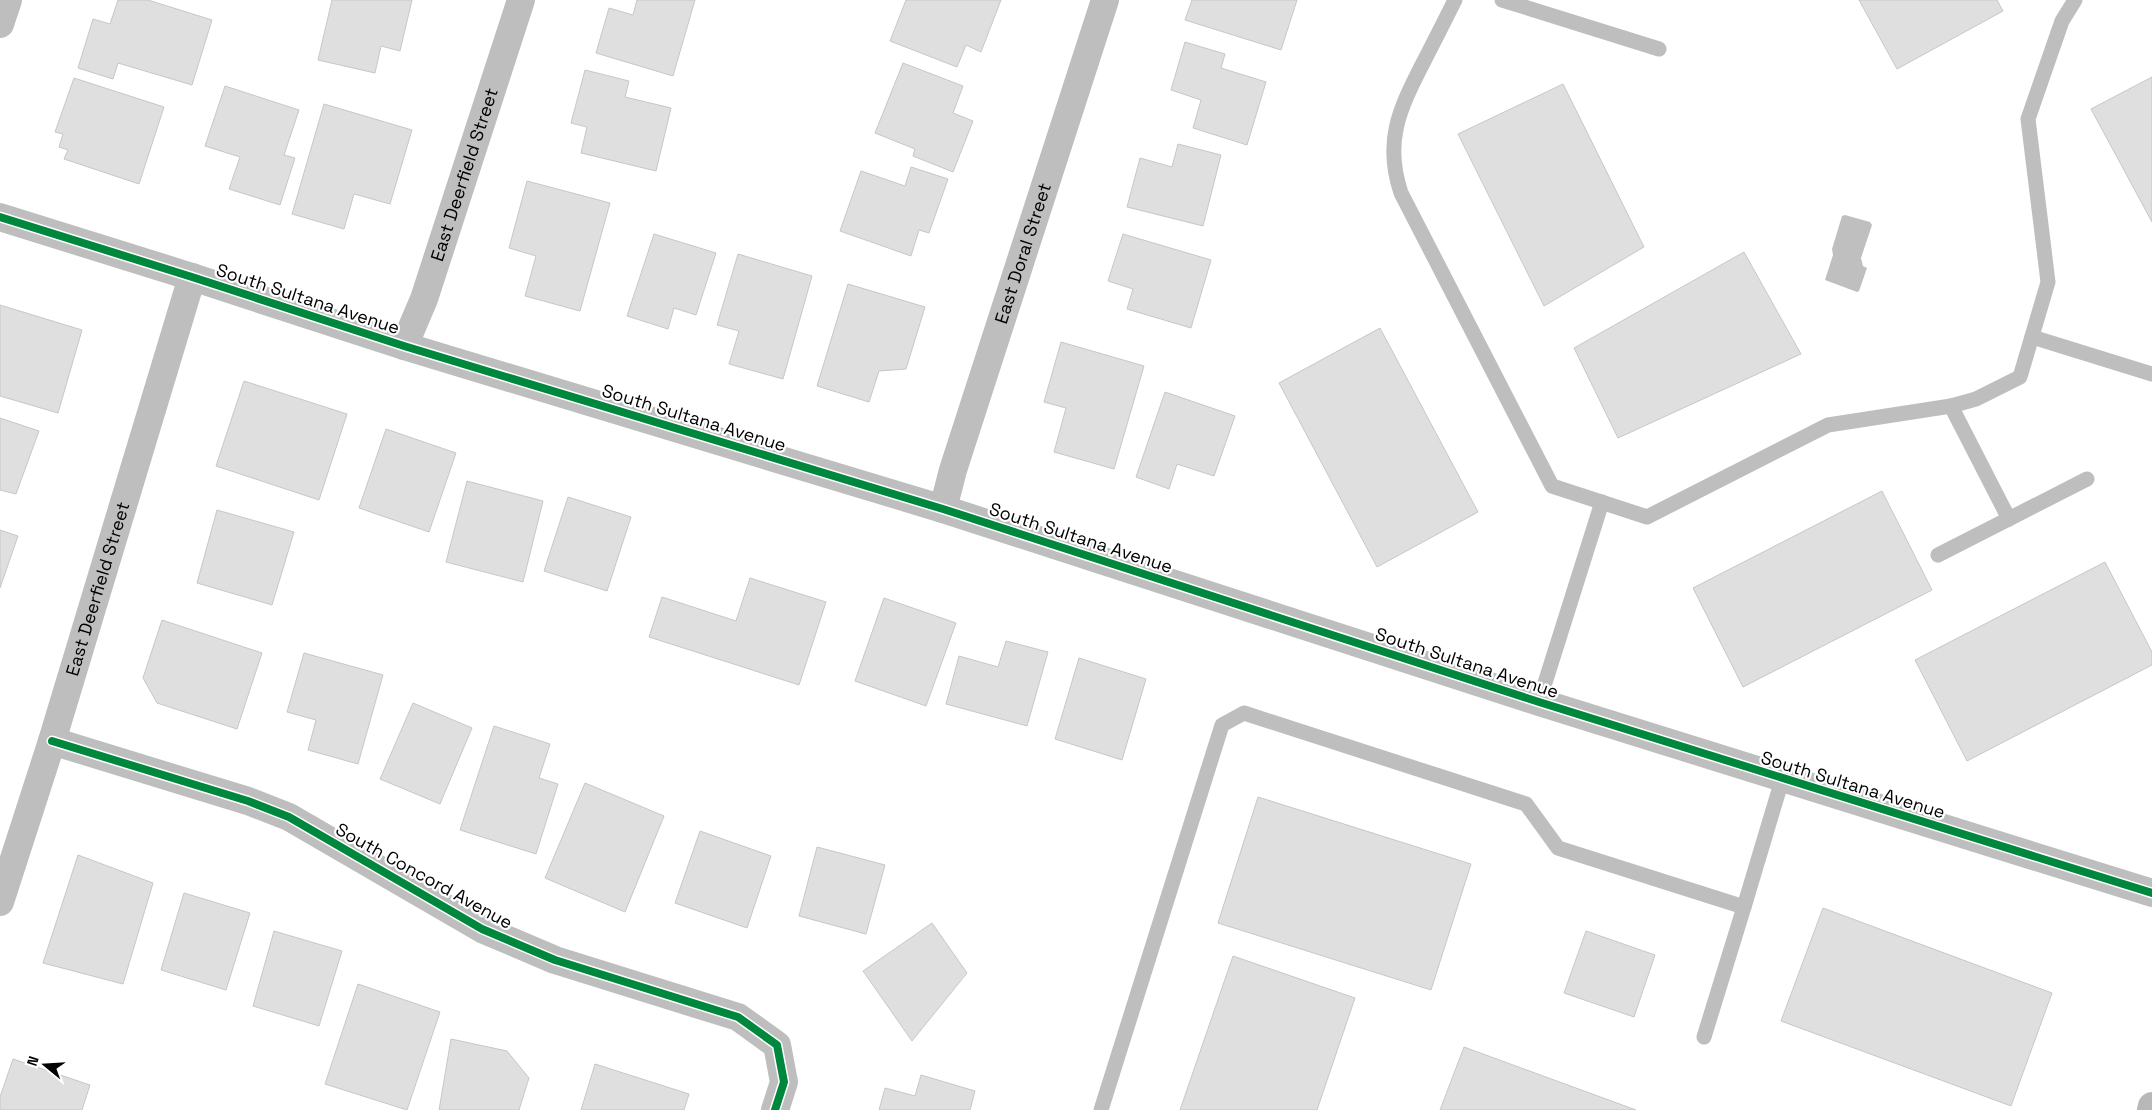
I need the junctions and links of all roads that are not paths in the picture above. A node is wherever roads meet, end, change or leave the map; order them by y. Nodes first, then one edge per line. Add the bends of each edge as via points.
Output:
1 (8, 0) edge
2 (521, 0) edge
3 (1106, 0) edge
4 (1455, 0) edge
5 (1502, 0) edge
6 (2075, 0) edge
7 (0, 24) edge
8 (1659, 49) dead end
9 (0, 217) edge
10 (192, 277) junction
11 (2032, 337) junction
12 (404, 346) junction
13 (2152, 374) edge
14 (1951, 406) junction
15 (2088, 479) dead end
16 (1602, 502) junction
17 (943, 509) junction
18 (2009, 519) junction
19 (1938, 556) dead end
20 (1539, 702) junction
21 (52, 741) junction
22 (1782, 780) junction
23 (2152, 893) edge
24 (0, 902) edge
25 (1744, 907) junction
26 (1704, 1037) dead end
27 (2152, 1106) edge
28 (775, 1110) edge
29 (1101, 1110) edge
30 (2151, 1110) edge

1 - 7 street
2 - 12 street, East Deerfield Street via 424,299
3 - 17 street, East Doral Street
4 - 16 lane via 1396,123 1393,156 1397,181 1552,486
5 - 8 lane
6 - 11 lane via 2062,21 2028,119 2048,282
9 - 10 street, South Sultana Avenue
10 - 12 street, South Sultana Avenue
10 - 21 street, East Deerfield Street
11 - 13 lane
11 - 14 lane via 2020,378 1976,399
12 - 17 street, South Sultana Avenue
14 - 16 lane via 1828,425 1647,517
14 - 18 lane
15 - 18 lane
16 - 20 lane
17 - 20 street, South Sultana Avenue
18 - 19 lane
20 - 22 street, South Sultana Avenue
21 - 24 street, East Deerfield Street
21 - 28 street, South Concord Avenue via 248,801 289,817 482,929 555,960 738,1017 777,1045 784,1082
22 - 23 street, South Sultana Avenue
22 - 25 lane
25 - 26 lane
25 - 29 lane via 1558,848 1526,804 1244,713 1222,726
27 - 30 main road

